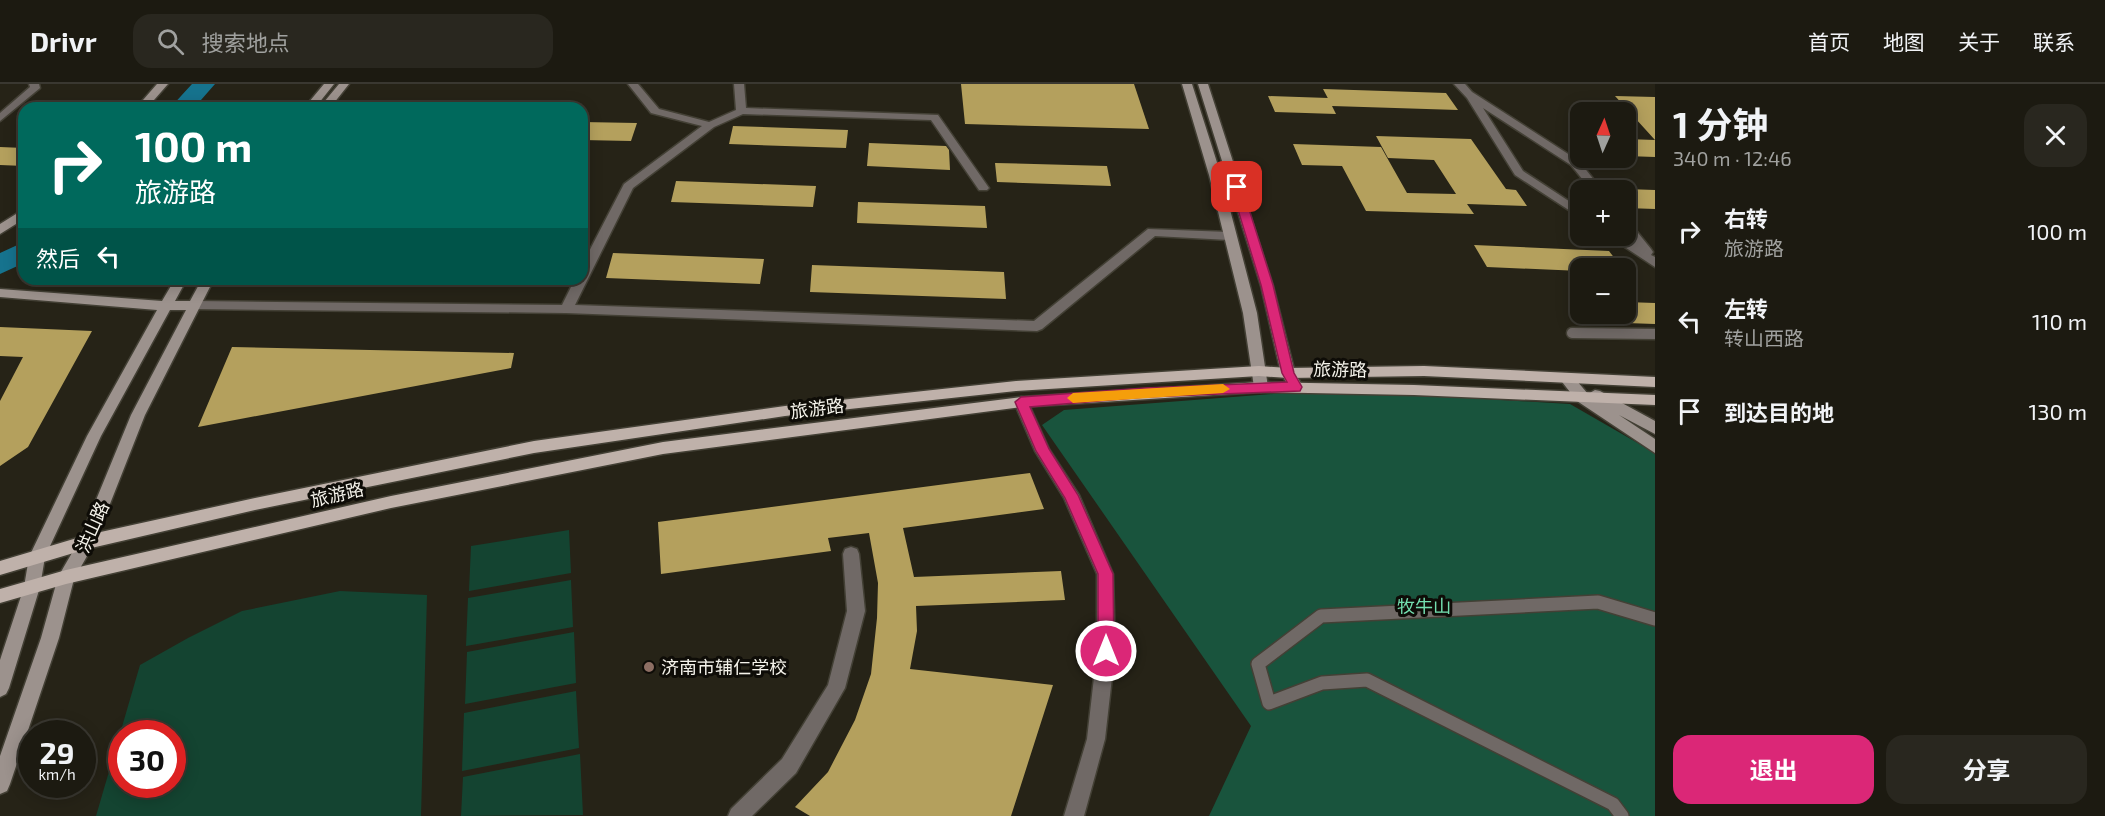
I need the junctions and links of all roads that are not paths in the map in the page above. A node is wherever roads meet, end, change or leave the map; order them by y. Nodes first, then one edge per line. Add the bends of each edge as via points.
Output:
1 (34, 84) edge
2 (163, 84) edge
3 (329, 84) edge
4 (344, 84) edge
5 (633, 84) edge
6 (739, 84) edge
7 (1187, 84) edge
8 (1203, 84) edge
9 (1459, 84) edge
10 (1468, 94) junction
11 (19, 102) edge
12 (146, 102) edge
13 (314, 102) edge
14 (329, 102) edge
15 (18, 103) edge
16 (741, 111) junction
17 (0, 118) edge
18 (710, 125) junction
19 (1589, 180) edge
20 (983, 188) dead end
21 (1570, 207) edge
22 (18, 217) edge
23 (0, 230) edge
24 (1229, 236) junction
25 (1636, 238) edge
26 (1630, 246) edge
27 (1655, 262) edge
28 (588, 266) edge
29 (177, 285) edge
30 (205, 285) edge
31 (578, 285) edge
32 (0, 293) edge
33 (195, 304) junction
34 (165, 306) junction
35 (566, 309) junction
36 (1572, 333) dead end
37 (1655, 334) edge
38 (1259, 371) junction
39 (1288, 373) junction
40 (1566, 378) junction
41 (1655, 382) edge
42 (1261, 387) junction
43 (1296, 387) junction
44 (1582, 397) junction
45 (1603, 400) junction
46 (1655, 400) edge
47 (1021, 402) junction
48 (1655, 428) edge
49 (1655, 447) edge
50 (87, 542) junction
51 (850, 554) dead end
52 (37, 557) junction
53 (0, 568) edge
54 (66, 577) junction
55 (32, 587) junction
56 (0, 596) edge
57 (1655, 619) edge
58 (0, 688) edge
59 (0, 784) edge
60 (748, 813) edge
61 (1074, 816) edge
62 (1622, 816) edge

1 - 11 street via 35,88
2 - 12 main road
3 - 13 main road
4 - 14 main road
5 - 18 street via 656,111
6 - 16 street
7 - 24 main road
8 - 39 main road via 1267,285
9 - 10 street
10 - 19 street via 1575,163
10 - 21 street via 1519,173
15 - 17 street
16 - 18 street
16 - 20 street via 934,117
18 - 28 street via 628,186
22 - 23 main road
24 - 35 street via 1152,232 1037,326
24 - 38 main road via 1250,313
25 - 27 street
26 - 27 street
29 - 34 main road, 洪山路
30 - 33 main road, 洪山路
31 - 35 street
32 - 34 main road
33 - 34 main road
33 - 35 street
33 - 50 main road, 洪山路 via 138,415
34 - 52 main road, 洪山路 via 94,436
36 - 37 lane
38 - 39 main road, 旅游路
38 - 42 main road
38 - 50 main road, 旅游路 via 1016,386 785,411 534,447
39 - 40 main road, 旅游路 via 1424,371
39 - 43 main road
40 - 41 main road, 旅游路
40 - 44 main road
40 - 45 main road
42 - 43 main road, 旅游路
42 - 47 main road, 旅游路
43 - 44 main road, 旅游路
44 - 45 main road, 旅游路
44 - 49 main road
45 - 46 main road, 旅游路
45 - 48 main road
47 - 54 main road, 旅游路 via 663,448 391,502
47 - 61 street via 1043,451 1071,495 1105,574 1106,651 1096,739
50 - 52 main road, 旅游路
50 - 54 main road, 洪山路
51 - 60 street via 856,611 836,688 789,766
52 - 53 main road, 旅游路
52 - 55 main road, 洪山路
54 - 55 main road, 旅游路
54 - 59 main road, 洪山路 via 50,638
55 - 56 main road, 旅游路
55 - 58 main road, 洪山路
57 - 62 lane via 1598,602 1322,616 1258,664 1269,703 1322,683 1367,680 1613,804

